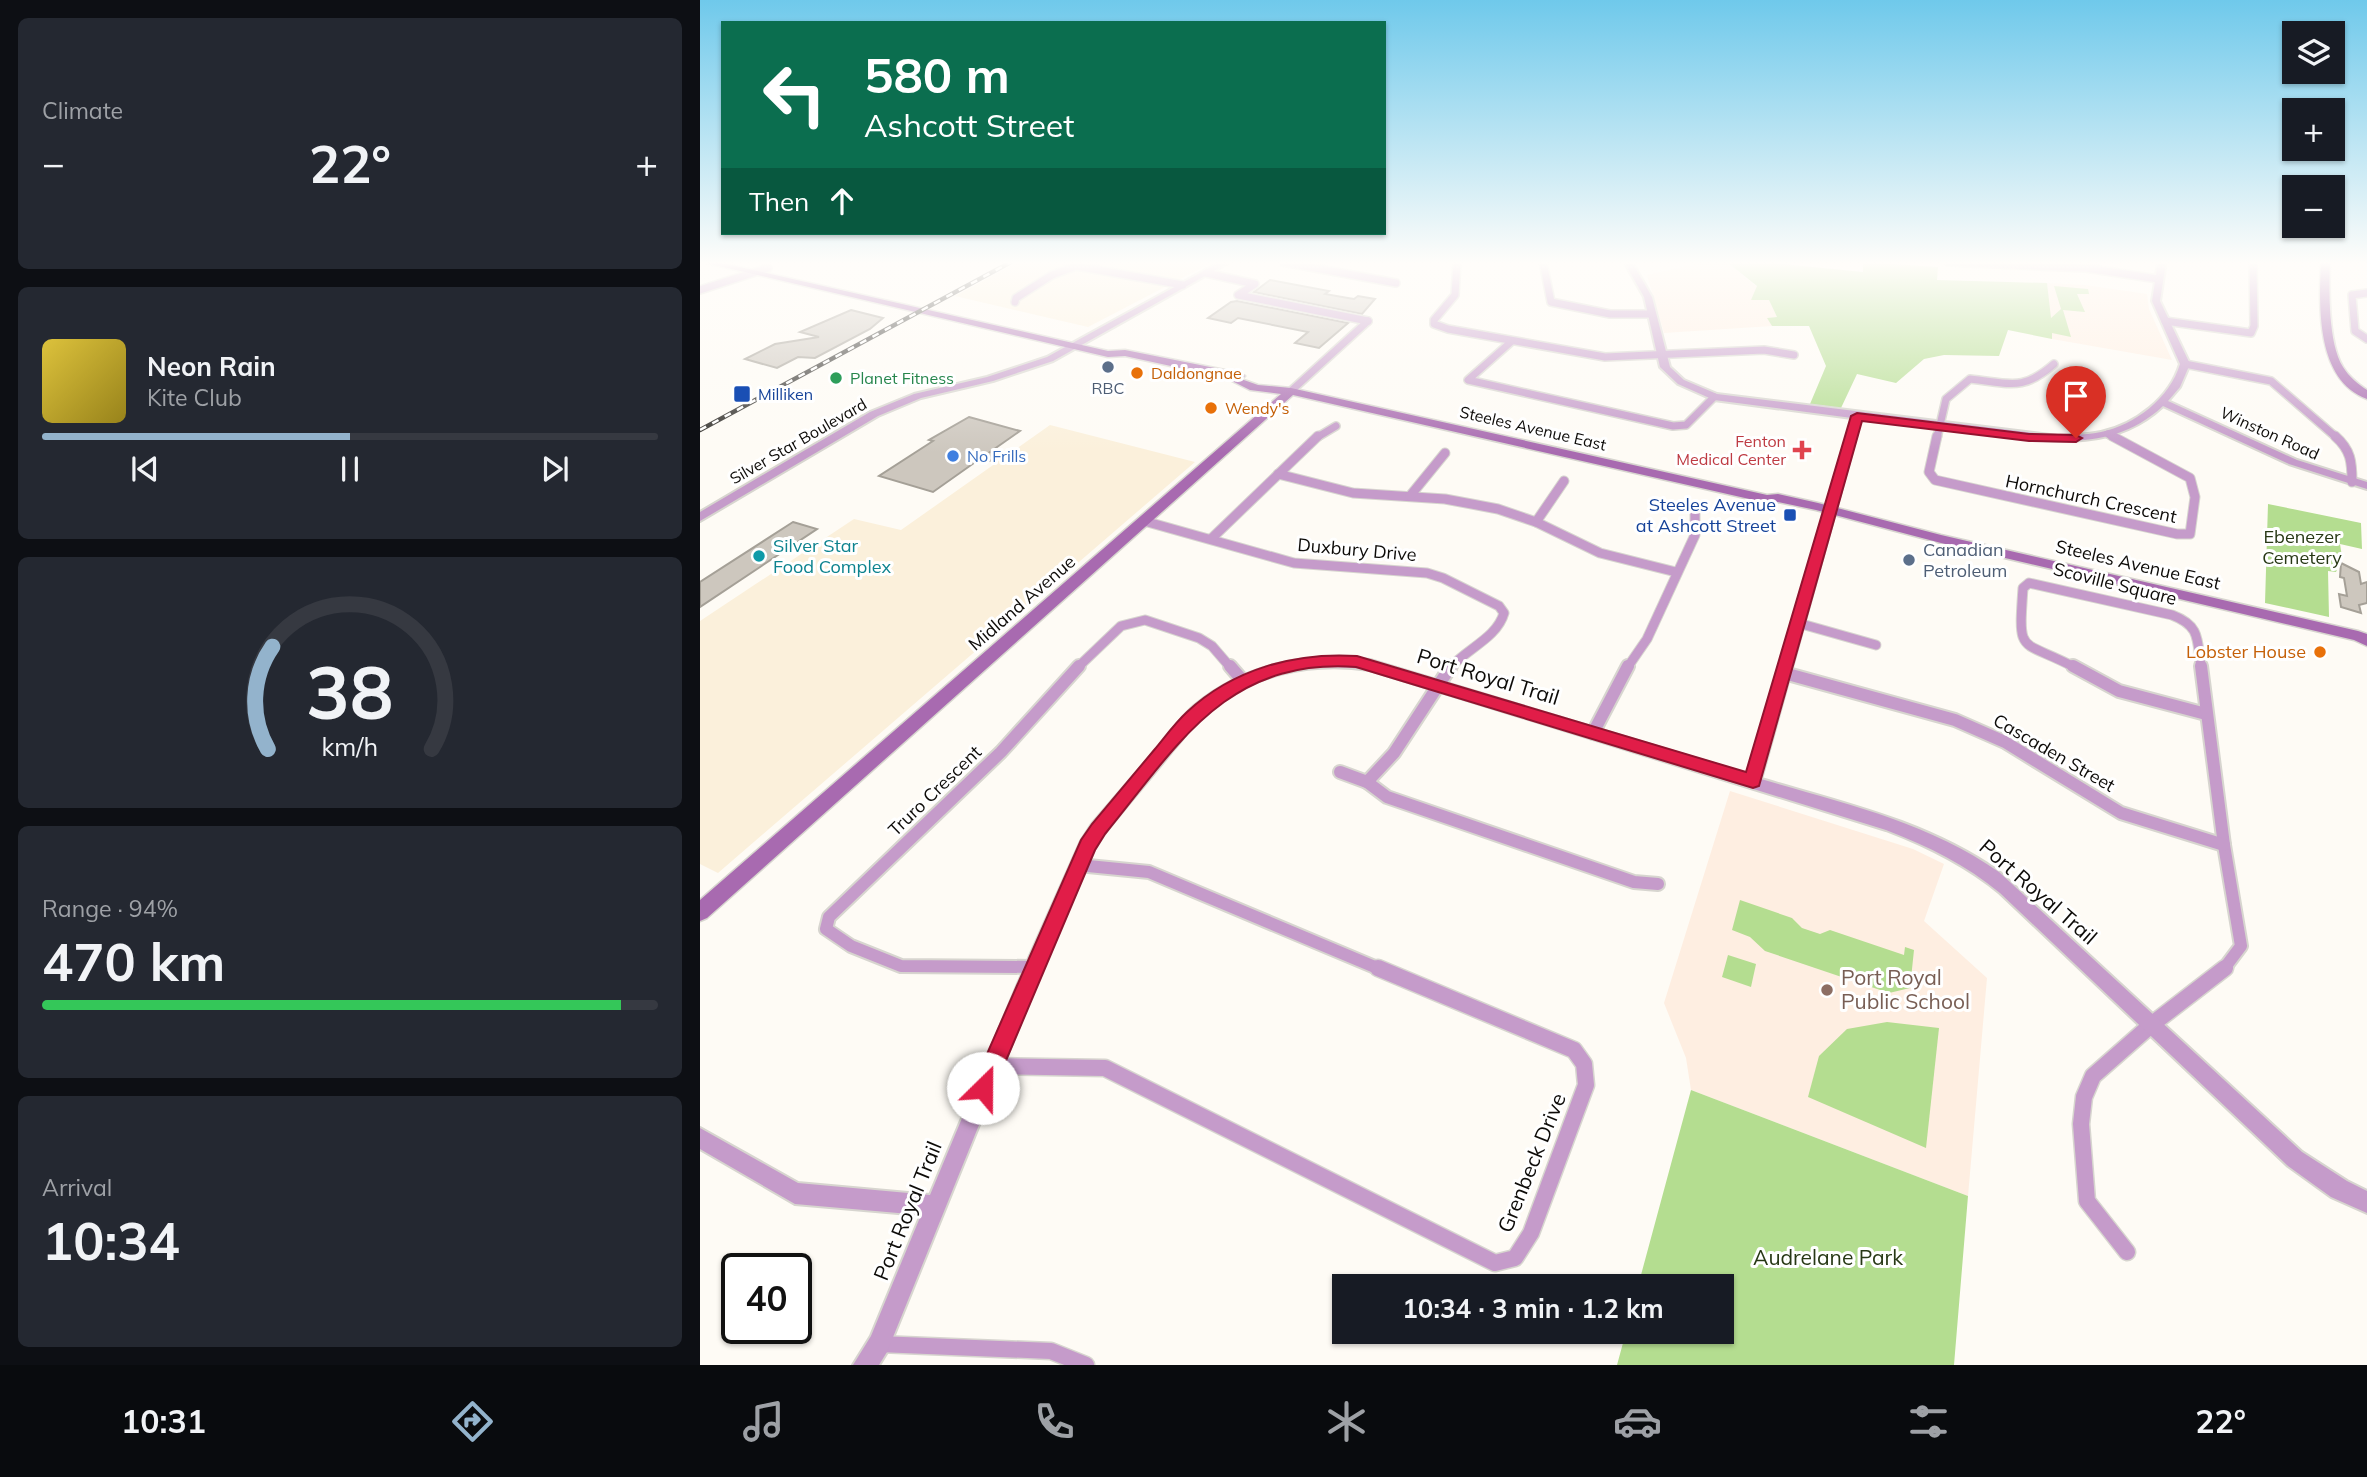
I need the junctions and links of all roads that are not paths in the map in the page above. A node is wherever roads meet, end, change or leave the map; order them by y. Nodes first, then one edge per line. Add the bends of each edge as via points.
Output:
1 (1009, 326) edge
2 (1107, 326) edge
3 (1363, 326) edge
4 (1442, 326) edge
5 (1655, 326) edge
6 (2167, 326) edge
7 (2199, 326) edge
8 (2254, 326) edge
9 (2329, 326) edge
10 (2355, 326) edge
11 (2367, 339) edge
12 (1077, 341) junction
13 (1513, 341) junction
14 (1662, 355) junction
15 (1794, 355) dead end
16 (2054, 364) dead end
17 (2185, 364) junction
18 (1291, 391) junction
19 (2367, 396) edge
20 (1714, 397) junction
21 (2162, 402) junction
22 (1857, 416) junction
23 (1336, 426) dead end
24 (1940, 426) junction
25 (2108, 434) junction
26 (1446, 453) dead end
27 (1278, 474) junction
28 (1564, 481) dead end
29 (2352, 482) junction
30 (2367, 486) edge
31 (1410, 496) junction
32 (1695, 509) dead end
33 (1829, 515) junction
34 (700, 517) edge
35 (1144, 521) junction
36 (1536, 522) junction
37 (1210, 539) junction
38 (1676, 572) junction
39 (1798, 623) junction
40 (2364, 637) edge
41 (1876, 645) dead end
42 (1784, 673) junction
43 (1243, 681) junction
44 (1439, 686) junction
45 (2206, 714) junction
46 (1593, 733) junction
47 (1340, 772) dead end
48 (1753, 781) junction
49 (1367, 782) junction
50 (2224, 845) junction
51 (1078, 865) junction
52 (1658, 884) dead end
53 (700, 912) edge
54 (1034, 967) junction
55 (2151, 1025) junction
56 (993, 1066) junction
57 (700, 1138) edge
58 (2367, 1202) edge
59 (935, 1206) junction
60 (2127, 1252) dead end
61 (879, 1344) junction
62 (864, 1365) edge
63 (1086, 1365) edge

1 - 12 main road, Steeles Avenue East
2 - 12 street, Silver Star Boulevard
3 - 18 street, Midland Avenue
4 - 13 street
5 - 14 street
6 - 17 street
7 - 8 street via 2251,333
9 - 19 main road via 2334,361
10 - 11 street
12 - 18 main road, Steeles Avenue East via 1108,354 1125,353 1230,376 1236,382 1273,391
12 - 34 street, Silver Star Boulevard via 1036,363 918,396 874,414
13 - 14 street via 1605,357
13 - 20 street via 1468,380 1673,426 1686,425
14 - 15 street via 1764,350
14 - 20 street via 1665,367 1675,377
16 - 24 street via 2024,384 1970,379 1946,399
17 - 21 street via 2177,388
17 - 29 street via 2276,383 2346,446 2352,460
18 - 33 main road, Steeles Avenue East
18 - 35 main road, Midland Avenue
20 - 22 street
21 - 25 street via 2132,424
21 - 29 street, Winston Road via 2293,462
22 - 24 street
22 - 33 street
23 - 27 street via 1320,433
24 - 25 street via 2042,438
24 - 25 street, Hornchurch Crescent via 1929,472 1935,480 2190,534 2195,494 2190,478
26 - 31 street
27 - 31 street via 1353,493
27 - 37 street
28 - 36 street
29 - 30 street, Winston Road
31 - 36 street via 1499,509
32 - 38 street via 1695,535
33 - 39 street
33 - 40 main road, Steeles Avenue East via 1896,535 1909,532
35 - 37 street, Duxbury Drive
35 - 53 main road, Midland Avenue
36 - 38 street via 1600,553
37 - 44 street, Duxbury Drive via 1304,565 1427,573 1499,606 1504,613 1500,624 1456,660
38 - 46 street via 1647,639 1615,686
39 - 41 street
39 - 42 street
42 - 48 street
42 - 50 street, Cascaden Street via 1955,720 2006,742 2121,813
43 - 44 street, Port Royal Trail via 1297,663 1339,660
43 - 51 street, Port Royal Trail via 1192,717 1098,829
43 - 54 street, Truro Crescent via 1199,638 1145,620 1121,626 995,757 829,917 826,929 851,946 901,966
44 - 46 street, Port Royal Trail
44 - 49 street via 1385,767
45 - 45 street, Scoville Square via 2196,631 2188,621 2042,584 2029,583 2023,588 2020,632 2031,648 2119,691
45 - 50 street, Scoville Square
46 - 48 street, Port Royal Trail
47 - 49 street
48 - 55 street, Port Royal Trail via 1889,824 1962,855 2000,883
49 - 52 street via 1387,797 1634,882
50 - 55 street, Scoville Square via 2241,946 2226,967
51 - 54 street, Port Royal Trail
51 - 56 street, Grenbeck Drive via 1149,872 1574,1050 1584,1064 1586,1085 1531,1233 1515,1258 1495,1263 1105,1068
54 - 56 street, Port Royal Trail
55 - 58 street, Port Royal Trail via 2295,1159
55 - 60 street, Scoville Square via 2093,1076 2081,1110 2087,1201
56 - 59 street, Port Royal Trail
57 - 59 street via 795,1193
59 - 61 street, Port Royal Trail
61 - 62 street, Port Royal Trail
61 - 63 street via 1051,1351

